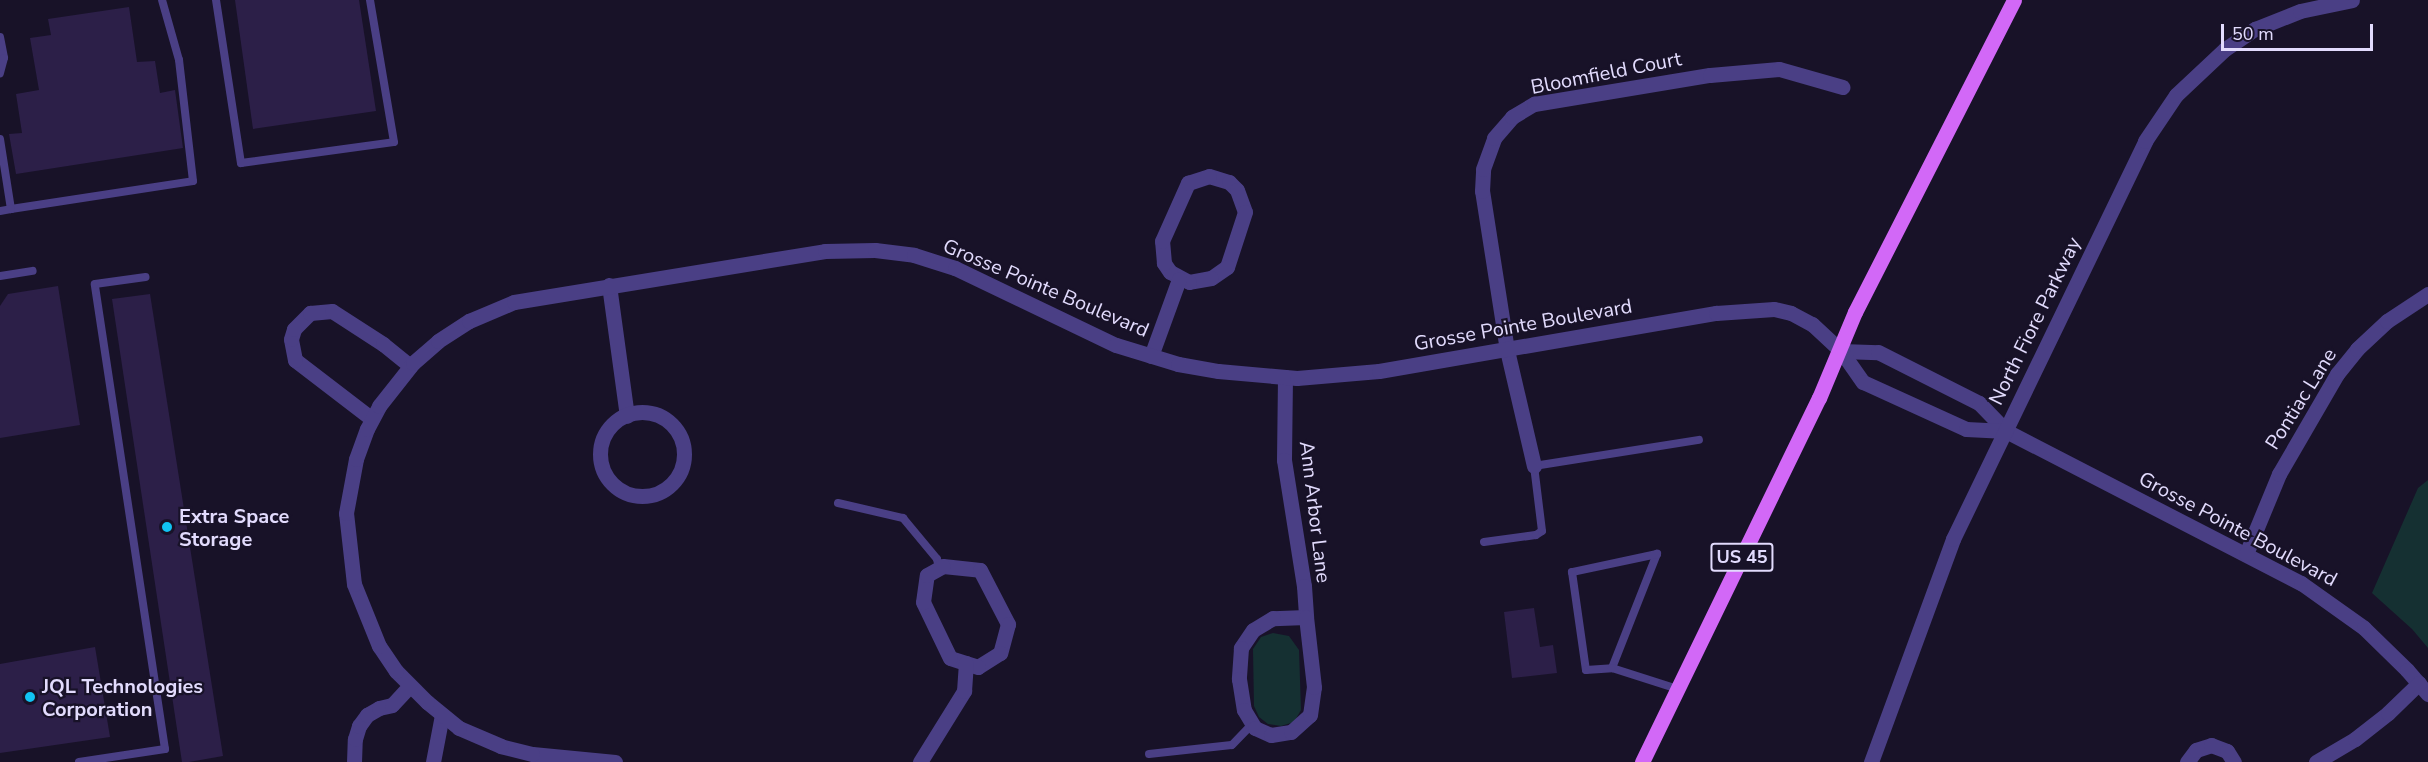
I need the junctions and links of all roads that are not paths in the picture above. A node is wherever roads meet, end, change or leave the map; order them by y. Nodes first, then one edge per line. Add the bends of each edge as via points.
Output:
1 (162, 0) edge
2 (216, 0) edge
3 (370, 0) edge
4 (2014, 0) edge
5 (2352, 0) edge
6 (0, 37) edge
7 (0, 73) edge
8 (1842, 87) dead end
9 (0, 139) edge
10 (11, 209) junction
11 (0, 211) edge
12 (33, 271) dead end
13 (0, 276) edge
14 (146, 277) dead end
15 (1179, 279) junction
16 (609, 285) junction
17 (2428, 294) edge
18 (1507, 350) junction
19 (1840, 351) junction
20 (1151, 356) junction
21 (410, 366) junction
22 (1286, 377) junction
23 (627, 416) junction
24 (372, 419) junction
25 (2006, 431) junction
26 (1699, 440) dead end
27 (1534, 466) junction
28 (838, 503) dead end
29 (1484, 542) dead end
30 (2246, 554) junction
31 (939, 568) junction
32 (1306, 616) junction
33 (966, 663) junction
34 (1612, 668) junction
35 (410, 686) junction
36 (1678, 688) junction
37 (2423, 689) edge
38 (442, 715) junction
39 (1252, 724) junction
40 (1149, 754) dead end
41 (80, 762) edge
42 (354, 762) edge
43 (433, 762) edge
44 (615, 762) edge
45 (920, 762) edge
46 (1642, 762) edge
47 (1871, 762) edge
48 (2187, 762) edge
49 (2234, 762) edge
50 (2316, 762) edge

1 - 10 lane via 179,60 193,181
2 - 3 lane via 241,163 394,142
4 - 19 main road, US 45 via 1855,312
5 - 25 street, North Fiore Parkway via 2300,10 2255,29 2225,49 2176,95 2145,141
6 - 7 lane via 4,58
8 - 18 street, Bloomfield Court via 1779,69 1752,70 1534,104 1512,117 1494,138 1482,180
9 - 10 lane
10 - 11 lane
12 - 13 lane
14 - 41 lane via 95,284 165,749
15 - 15 street via 1164,263 1162,241 1188,183 1209,176 1220,177 1237,190 1245,212 1227,267 1200,282
15 - 20 street
16 - 20 street, Grosse Pointe Boulevard via 825,251 875,250 914,255 956,268 1116,345
16 - 21 street, Grosse Pointe Boulevard via 514,302 469,321
16 - 23 street
17 - 30 street, Pontiac Lane via 2387,321 2337,374 2279,474
18 - 19 street, Grosse Pointe Boulevard via 1752,309 1791,313 1812,324
18 - 22 street, Grosse Pointe Boulevard via 1378,371
18 - 27 street, Bloomfield Court
19 - 25 street, Grosse Pointe Boulevard via 1878,352 1979,403
19 - 25 street, Grosse Pointe Boulevard via 1863,382 1966,429
19 - 36 main road, US 45
20 - 22 street, Grosse Pointe Boulevard via 1218,371
21 - 24 street, Grosse Pointe Boulevard
21 - 24 street via 332,311 310,313 301,320 291,339 295,360
22 - 32 street, Ann Arbor Lane via 1284,460
23 - 23 street via 644,412 658,415 678,433 683,446 682,466 672,484 660,492 647,496 620,490 603,469 602,442 608,429
24 - 35 street, Grosse Pointe Boulevard via 356,459 346,533 363,613 379,646
25 - 30 street, Grosse Pointe Boulevard
25 - 47 street, North Fiore Parkway via 1936,581
26 - 27 lane
27 - 29 lane via 1542,531
28 - 31 lane via 903,518 937,559
30 - 37 street, Grosse Pointe Boulevard via 2333,604 2364,628
31 - 33 street via 927,575 922,602 950,658
31 - 33 street via 980,570 1008,624 1000,653 978,667
32 - 39 street via 1273,618 1253,630 1241,648 1239,679 1244,710
32 - 39 street, Ann Arbor Lane via 1314,687 1310,715 1291,732 1271,735
33 - 45 street via 964,691
34 - 34 lane via 1586,670 1572,572 1657,554
34 - 36 lane
35 - 38 street, Grosse Pointe Boulevard
35 - 42 street via 392,705 379,708 359,726
36 - 46 main road, US 45
37 - 50 street
38 - 43 street
38 - 44 street, Grosse Pointe Boulevard via 459,728 501,746 532,754
39 - 40 lane via 1232,745
48 - 49 street via 2196,750 2211,745 2227,751

